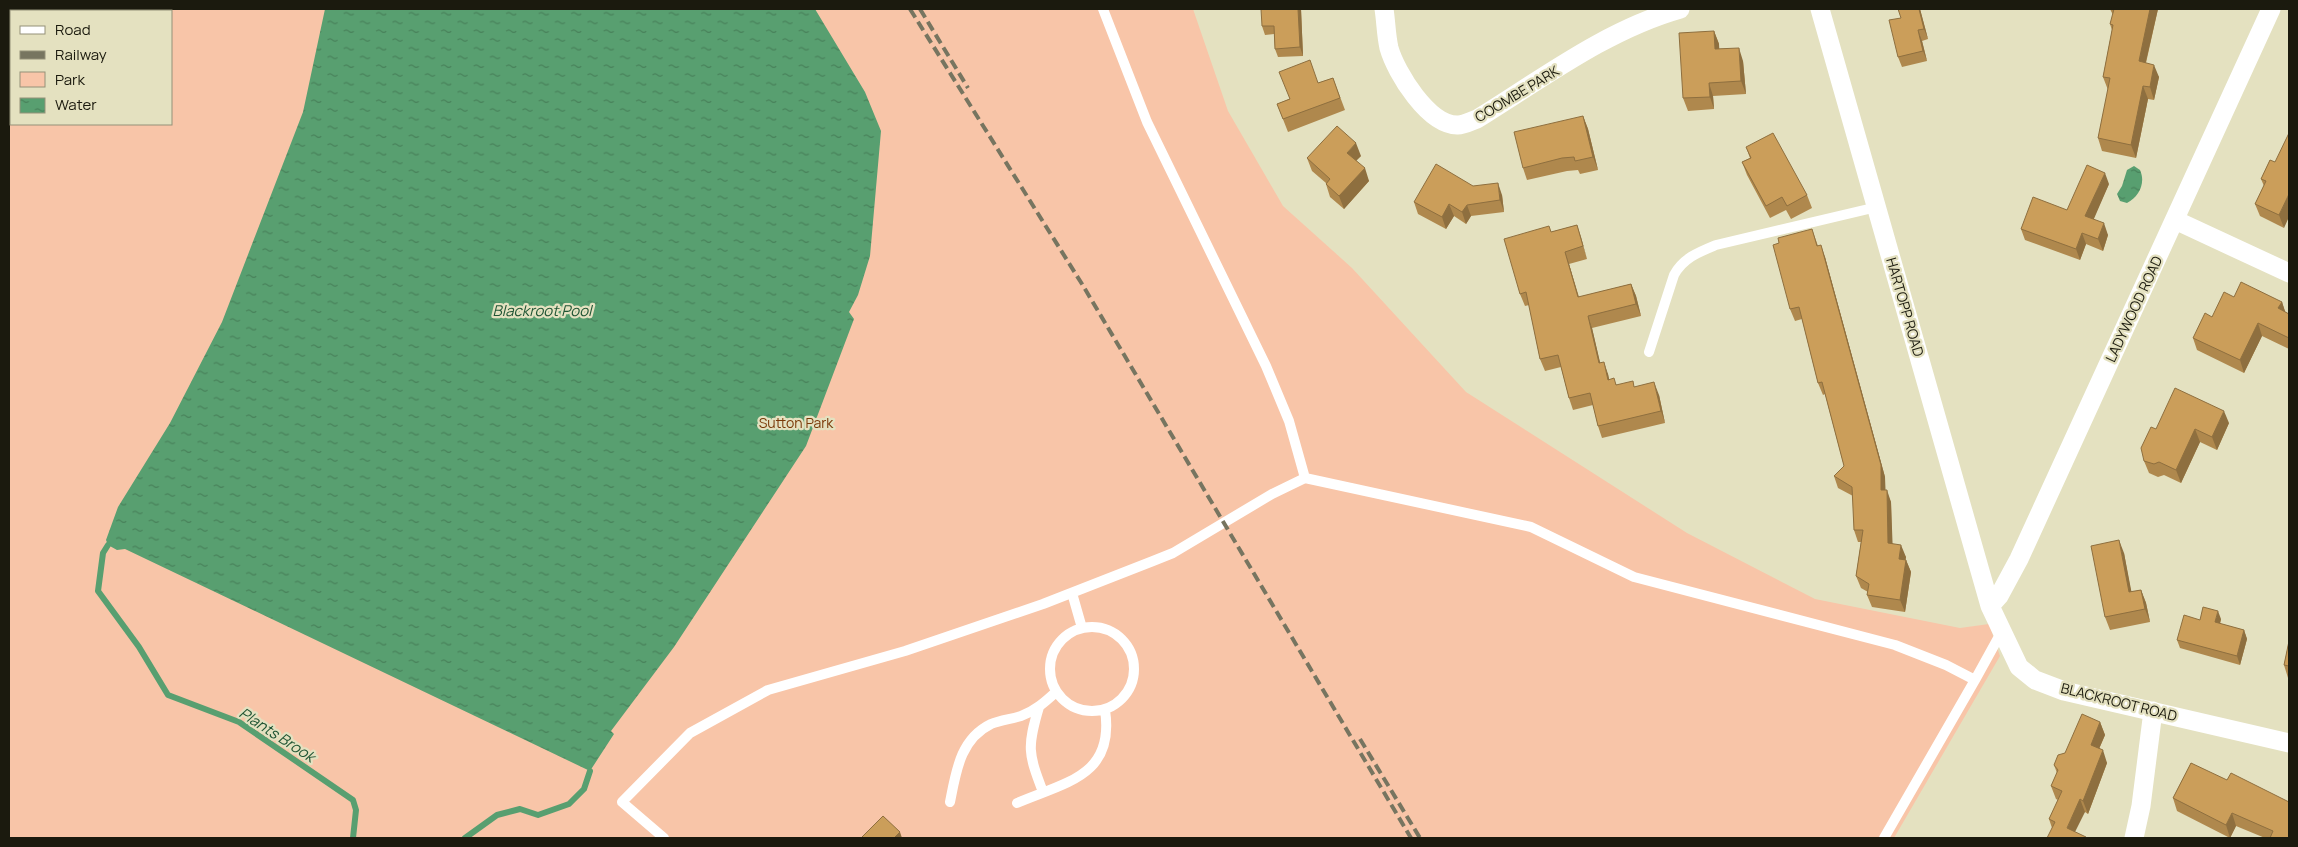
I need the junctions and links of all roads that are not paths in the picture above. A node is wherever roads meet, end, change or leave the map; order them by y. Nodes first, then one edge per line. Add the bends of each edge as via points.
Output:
1 (1103, 9) edge
2 (1384, 9) edge
3 (1680, 9) edge
4 (1820, 9) edge
5 (2271, 9) edge
6 (1876, 207) junction
7 (2175, 220) junction
8 (2289, 273) edge
9 (1649, 352) dead end
10 (1305, 478) junction
11 (1072, 593) junction
12 (1990, 606) junction
13 (1082, 628) junction
14 (2002, 631) junction
15 (1975, 680) junction
16 (1056, 692) junction
17 (1039, 707) junction
18 (1105, 710) junction
19 (2153, 711) junction
20 (2289, 743) edge
21 (1043, 792) junction
22 (950, 802) dead end
23 (1017, 803) dead end
24 (664, 838) edge
25 (1884, 838) edge
26 (2134, 838) edge

1 - 10 lane via 1147,122 1290,421
2 - 3 street, COOMBE PARK via 1389,48 1399,72 1429,114 1459,126 1477,119 1619,32
4 - 6 street, HARTOPP ROAD
5 - 7 street, LADYWOOD ROAD
6 - 9 lane via 1716,245 1697,253 1680,264 1674,275
6 - 12 street, HARTOPP ROAD
7 - 8 street
7 - 12 street, LADYWOOD ROAD via 2020,559
10 - 11 lane via 1173,553
10 - 15 lane via 1531,527 1634,576 1895,645 1946,664
11 - 13 lane
11 - 24 lane via 905,651 768,690 690,733 622,802
12 - 14 street, BLACKROOT ROAD
13 - 16 lane via 1070,633 1052,653 1050,680
13 - 18 lane via 1097,627 1110,631 1122,640 1134,666 1133,680 1127,693
14 - 15 lane
14 - 19 street, BLACKROOT ROAD via 2019,667 2035,680 2064,691
15 - 25 lane
16 - 17 lane
16 - 18 lane via 1076,709 1090,712
17 - 21 lane via 1030,737 1030,754
17 - 22 lane via 991,724 971,739 956,770
18 - 21 lane via 1106,742 1100,758 1079,776
19 - 20 street, BLACKROOT ROAD
19 - 26 street
21 - 23 lane

